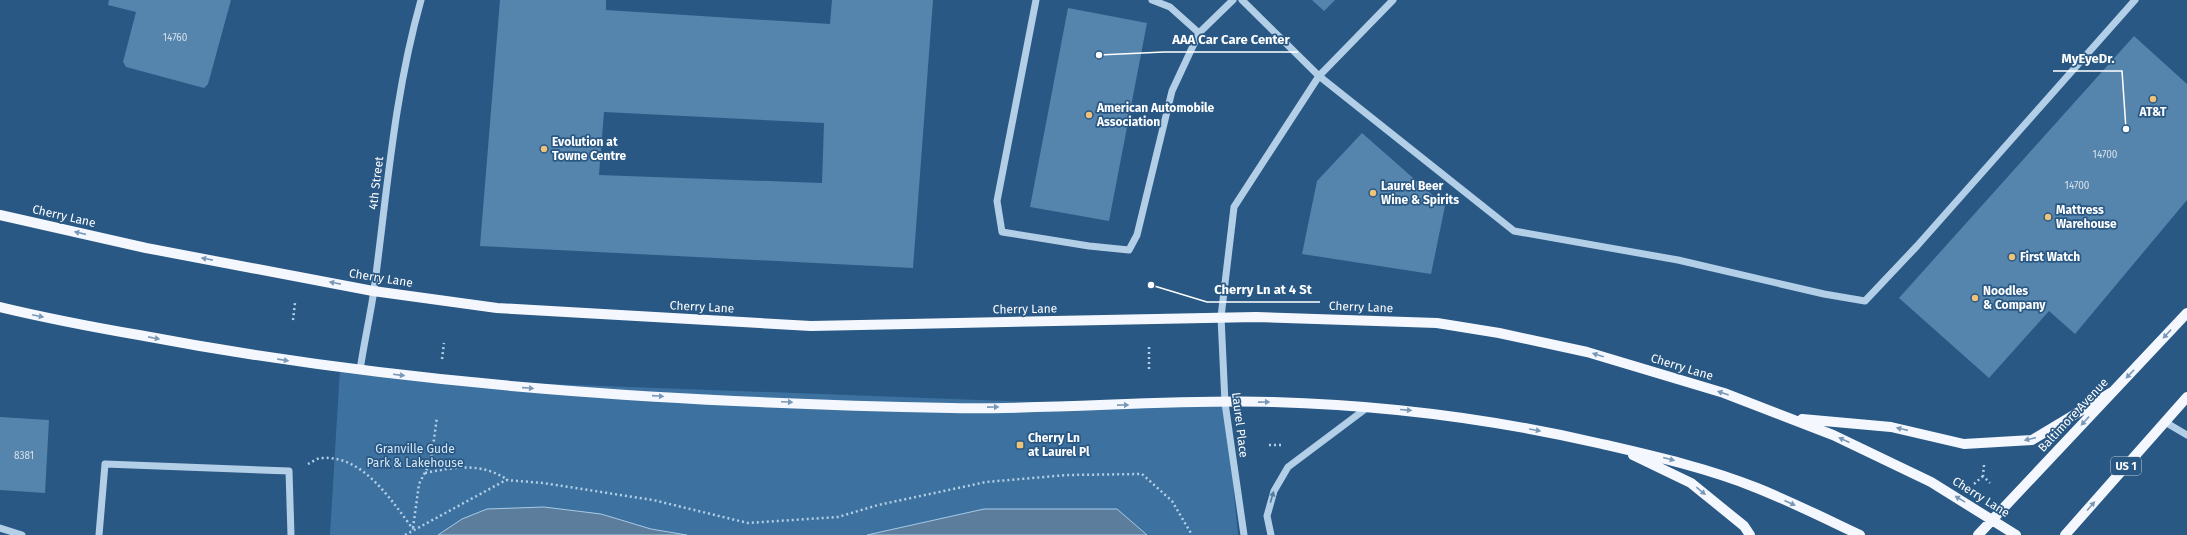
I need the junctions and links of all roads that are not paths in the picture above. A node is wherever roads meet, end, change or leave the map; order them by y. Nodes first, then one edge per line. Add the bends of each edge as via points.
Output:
1 (421, 0) edge
2 (1036, 0) edge
3 (1152, 0) edge
4 (1233, 0) edge
5 (1242, 0) edge
6 (1393, 0) edge
7 (2135, 0) edge
8 (1199, 33) junction
9 (1320, 76) junction
10 (0, 215) edge
11 (373, 291) junction
12 (0, 307) edge
13 (2187, 313) edge
14 (1221, 317) junction
15 (360, 370) junction
16 (2112, 392) junction
17 (2187, 397) edge
18 (1225, 403) junction
19 (1368, 407) junction
20 (1789, 418) junction
21 (2165, 422) junction
22 (2187, 435) edge
23 (1617, 447) junction
24 (1993, 519) junction
25 (0, 528) edge
26 (22, 535) edge
27 (99, 535) edge
28 (291, 535) edge
29 (1244, 535) edge
30 (1271, 535) edge
31 (1750, 535) edge
32 (1860, 535) edge
33 (1978, 535) edge
34 (2016, 535) edge
35 (2065, 535) edge

1 - 11 street, 4th Street via 395,115
2 - 8 street via 997,201 1002,232 1129,250 1137,235 1172,91
3 - 8 street via 1170,7
4 - 8 street
5 - 9 street
6 - 9 street, Laurel Place
7 - 9 street via 1865,301 1678,260 1514,230
9 - 14 street, Laurel Place via 1234,207
11 -> 10 main road, Cherry Lane via 146,248
11 - 14 main road, Cherry Lane via 497,308 811,326
11 - 15 street, 4th Street
12 -> 15 main road via 194,346 311,365
13 -> 16 main road, Baltimore Avenue
14 - 18 street, Laurel Place
20 -> 14 main road, Cherry Lane via 1724,393 1595,354 1499,333 1437,323
15 -> 18 main road via 480,385 696,399 954,408
16 -> 20 main road via 2032,440 1964,444 1891,427
16 -> 24 main road, Baltimore Avenue
17 - 21 main road, US 1
18 -> 19 main road via 1269,402
18 - 29 street, Laurel Place
19 -> 23 main road via 1422,412 1535,430
30 -> 19 street via 1267,516 1274,491 1288,467
24 -> 20 main road, Cherry Lane via 1931,482 1833,435
21 - 22 street
35 -> 21 main road, US 1
23 -> 31 main road via 1691,483 1744,526
23 -> 32 main road via 1670,459 1756,488
24 - 33 main road, Baltimore Avenue
24 - 34 main road, Cherry Lane
25 - 26 street
27 - 28 street via 105,464 290,471

